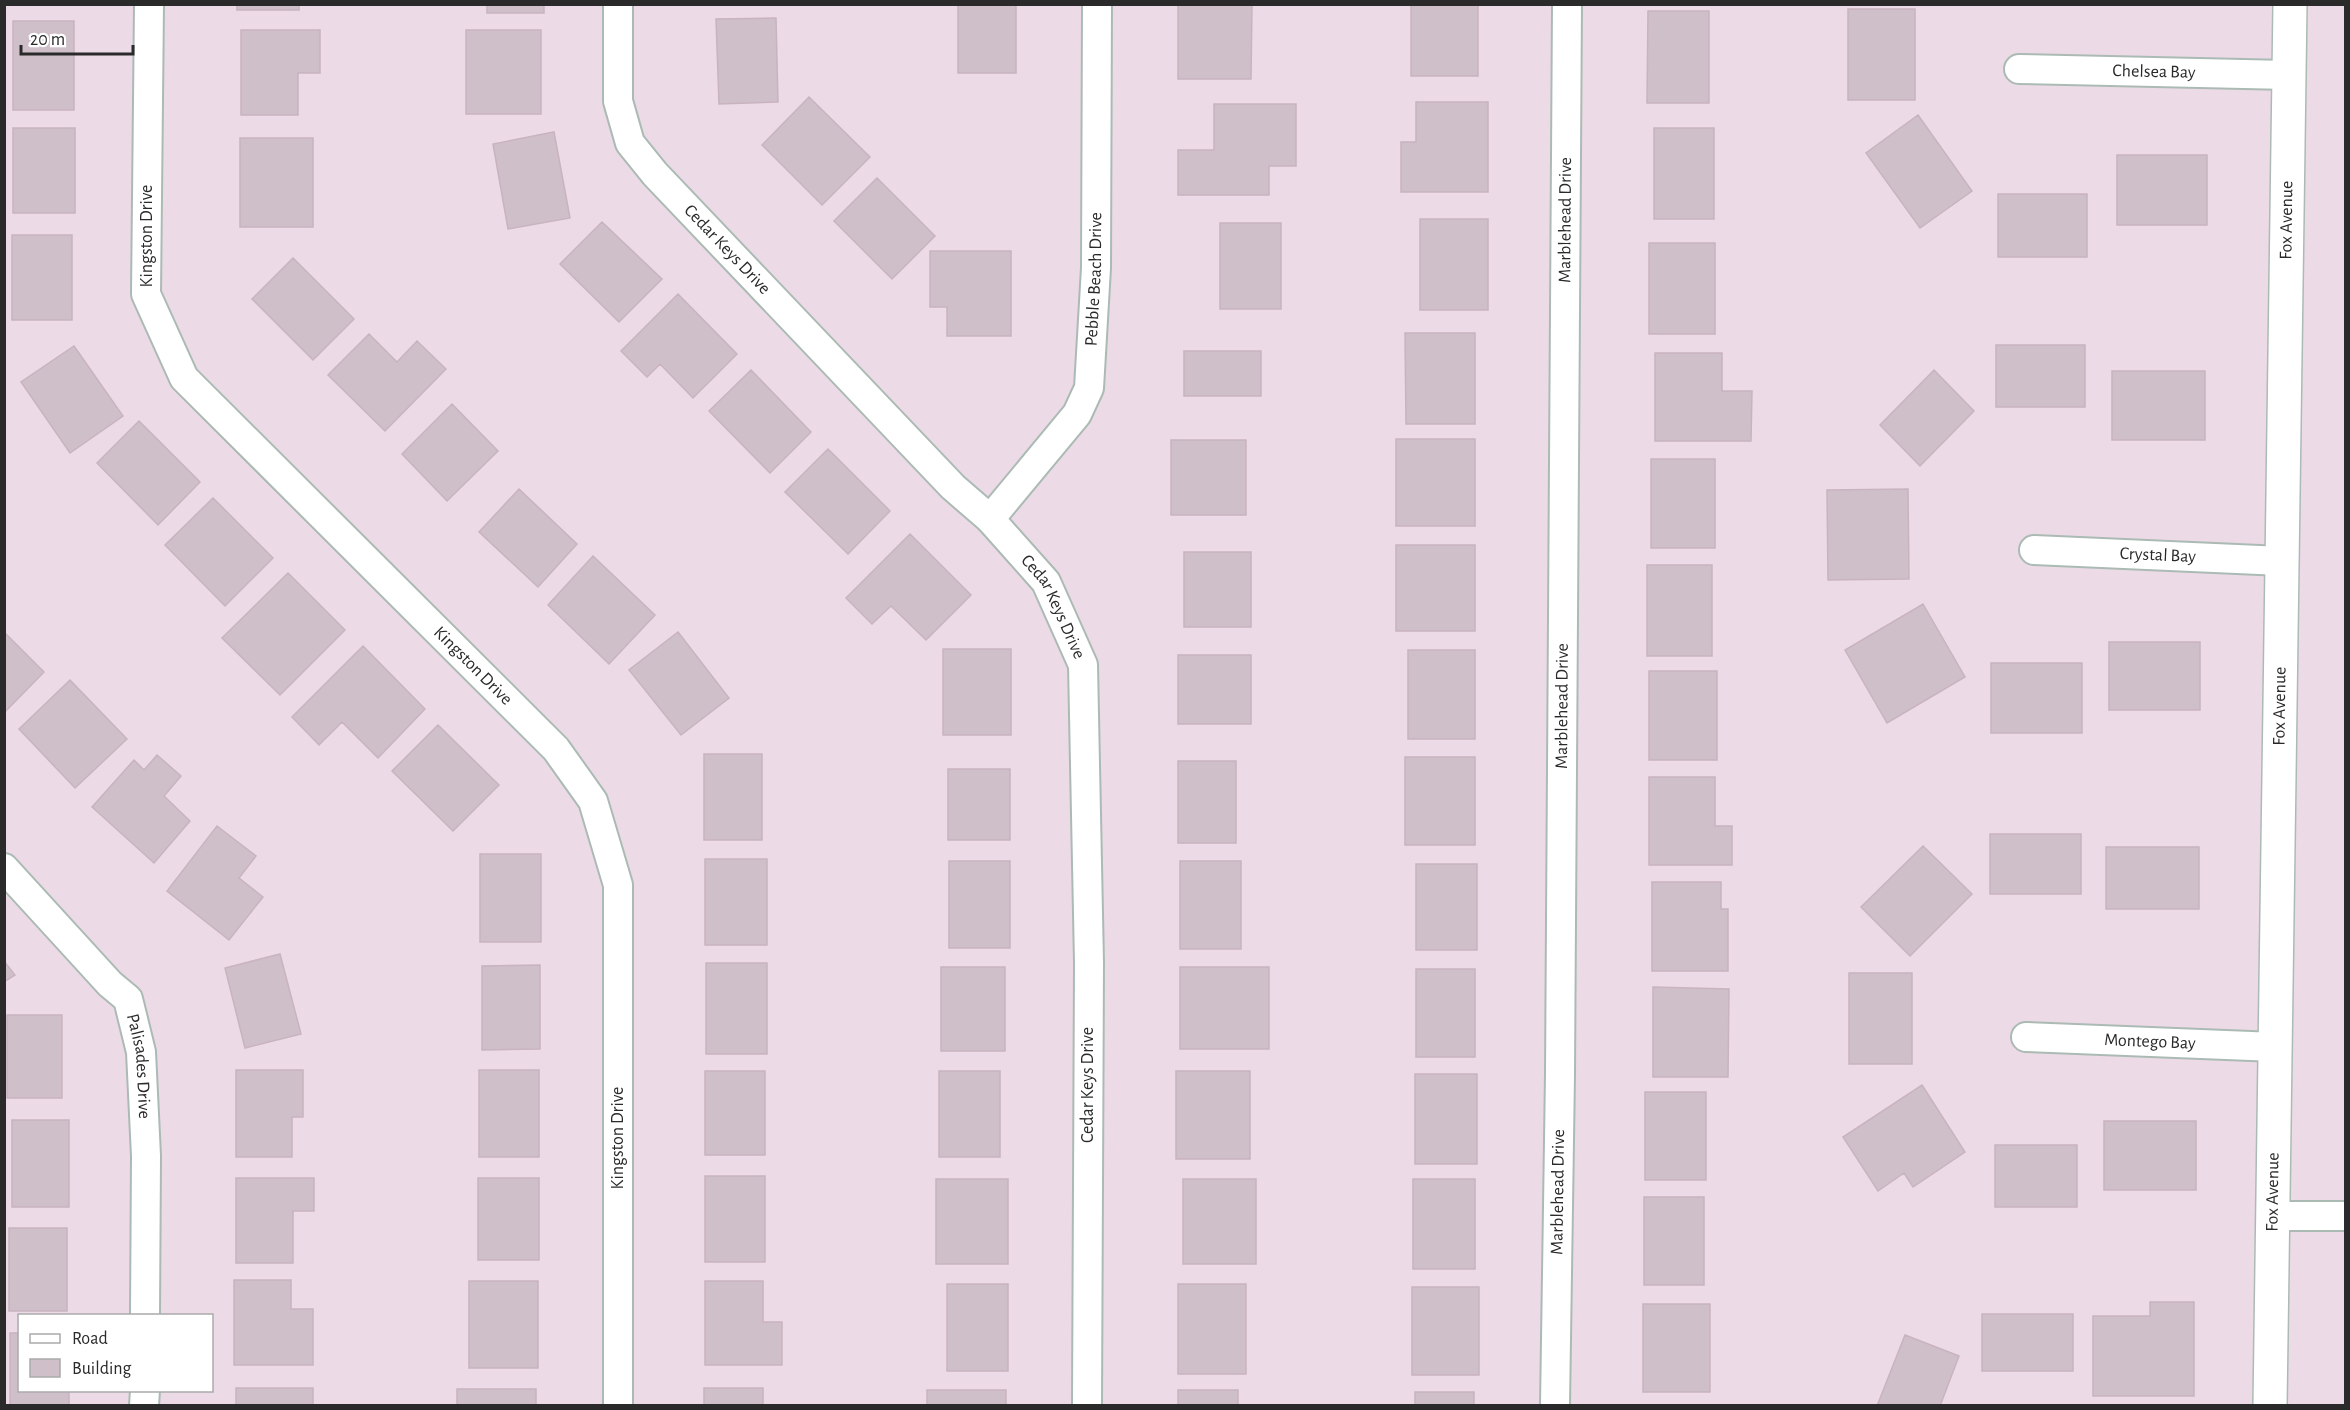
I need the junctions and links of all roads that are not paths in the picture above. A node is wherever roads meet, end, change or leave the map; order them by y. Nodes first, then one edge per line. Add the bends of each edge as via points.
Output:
1 (149, 4) edge
2 (618, 4) edge
3 (1097, 4) edge
4 (1567, 4) edge
5 (2290, 4) edge
6 (2019, 69) dead end
7 (2289, 75) junction
8 (990, 519) junction
9 (2034, 550) dead end
10 (2282, 561) junction
11 (4, 868) edge
12 (2026, 1037) dead end
13 (2276, 1047) junction
14 (2273, 1216) junction
15 (2346, 1216) edge
16 (145, 1314) edge
17 (618, 1406) edge
18 (1087, 1406) edge
19 (1555, 1406) edge
20 (2270, 1406) edge

1 - 17 street, Kingston Drive via 146,294 184,378 556,749 593,801 618,885
2 - 8 street, Cedar Keys Drive via 618,101 630,143 953,488
3 - 8 street, Pebble Beach Drive via 1096,268 1089,388 1077,414
4 - 19 street, Marblehead Drive
5 - 7 main road, Fox Avenue
6 - 7 street, Chelsea Bay
7 - 10 main road, Fox Avenue
8 - 18 street, Cedar Keys Drive via 1046,582 1083,665 1089,963
9 - 10 street, Crystal Bay
10 - 13 main road, Fox Avenue
11 - 16 street, Palisades Drive via 128,999 141,1052 146,1156
12 - 13 street, Montego Bay
13 - 14 main road, Fox Avenue
14 - 15 street
14 - 20 main road, Fox Avenue

